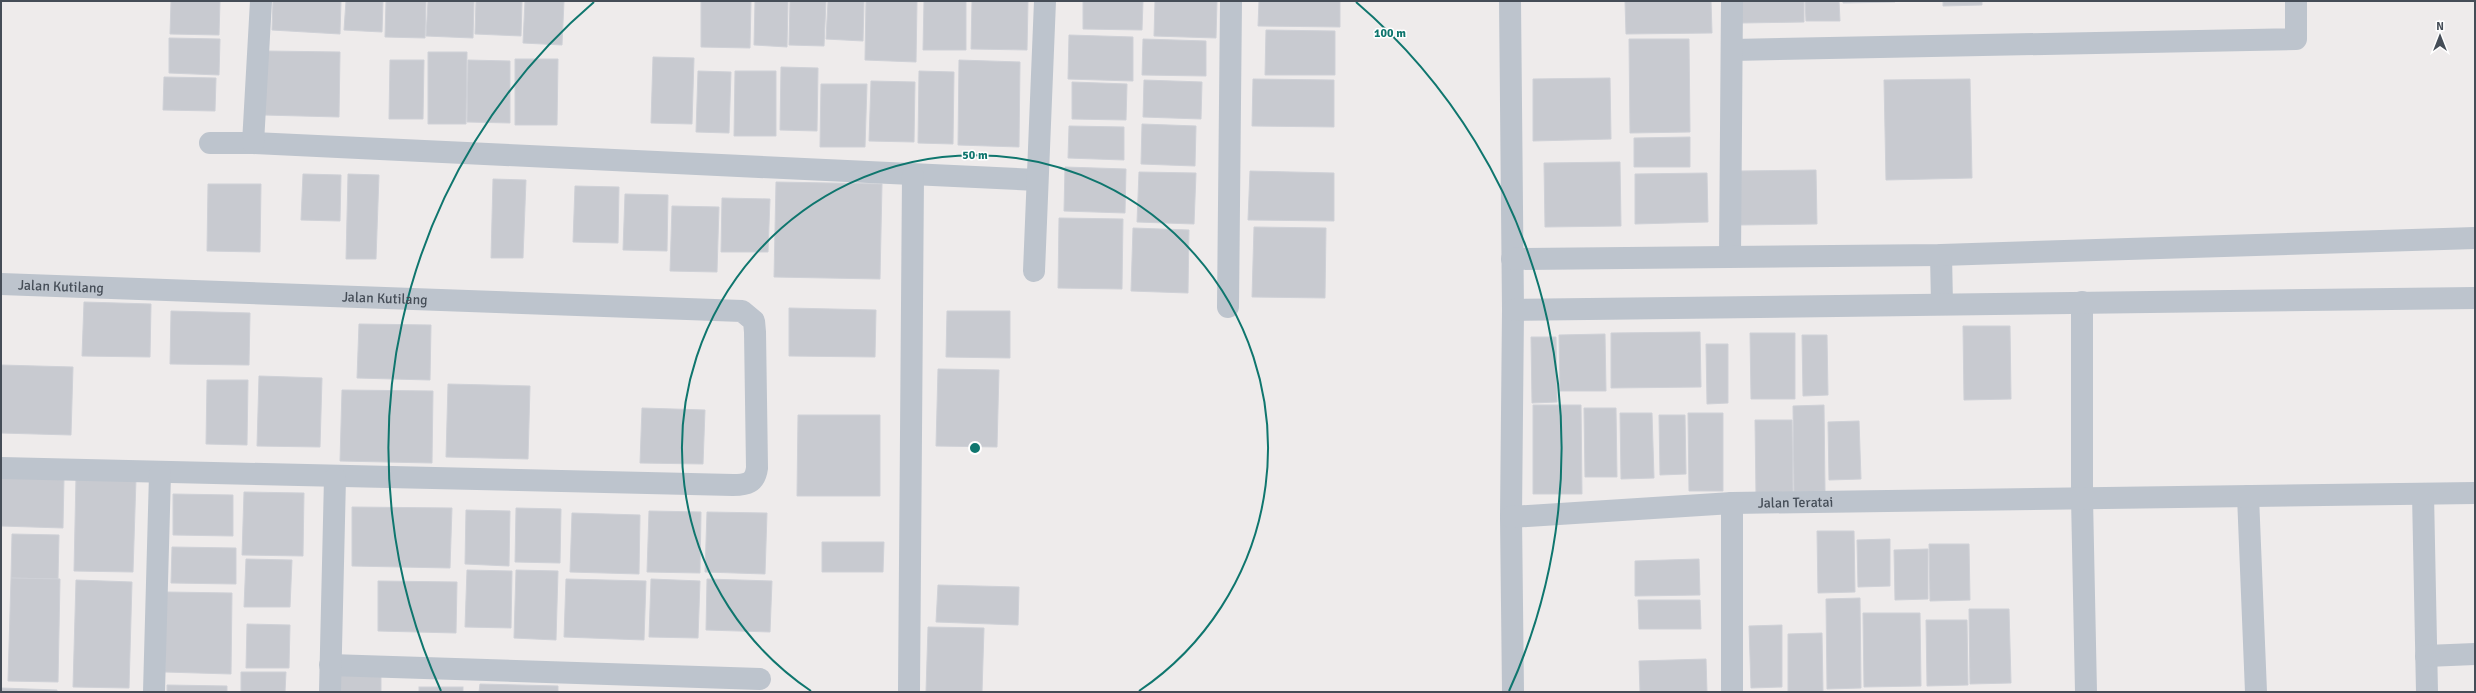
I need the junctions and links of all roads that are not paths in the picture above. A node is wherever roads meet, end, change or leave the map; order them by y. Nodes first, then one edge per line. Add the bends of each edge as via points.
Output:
1 (261, 1) edge
2 (1045, 1) edge
3 (1231, 1) edge
4 (1510, 1) edge
5 (1732, 1) edge
6 (2296, 1) edge
7 (1732, 50) junction
8 (210, 143) dead end
9 (253, 143) junction
10 (913, 176) junction
11 (1037, 180) junction
12 (2475, 238) edge
13 (1941, 255) junction
14 (1730, 256) junction
15 (1512, 259) junction
16 (1034, 270) dead end
17 (1, 284) edge
18 (2475, 298) edge
19 (2082, 302) junction
20 (1942, 304) junction
21 (1228, 308) dead end
22 (1513, 310) junction
23 (1, 468) edge
24 (160, 474) junction
25 (335, 478) junction
26 (2475, 493) edge
27 (2423, 494) junction
28 (2248, 496) junction
29 (2082, 498) junction
30 (1732, 503) junction
31 (1511, 517) junction
32 (2475, 654) edge
33 (2426, 656) junction
34 (330, 665) junction
35 (760, 679) dead end
36 (154, 692) edge
37 (330, 692) edge
38 (909, 692) edge
39 (1513, 692) edge
40 (1732, 692) edge
41 (2086, 692) edge
42 (2256, 692) edge
43 (2427, 692) edge

1 - 9 street
2 - 11 street
3 - 21 street
4 - 15 street
5 - 7 street
6 - 7 street via 2296,39
7 - 14 street
8 - 9 street
9 - 10 street
10 - 11 street
10 - 38 street
11 - 16 street
12 - 13 street
13 - 14 street
13 - 20 street
14 - 15 street
15 - 22 street
17 - 25 street, Jalan Kutilang via 733,309 742,311 754,321 757,468 754,480 750,483 725,485
18 - 19 street
19 - 20 street
19 - 29 street
20 - 22 street
22 - 31 street
23 - 24 street
24 - 25 street
24 - 36 street
25 - 34 street
26 - 27 street, Jalan Teratai
27 - 28 street, Jalan Teratai
27 - 33 street
28 - 29 street, Jalan Teratai
28 - 42 street
29 - 30 street, Jalan Teratai
29 - 41 street
30 - 31 street, Jalan Teratai
30 - 40 street
31 - 39 street
32 - 33 street
33 - 43 street
34 - 35 street
34 - 37 street

